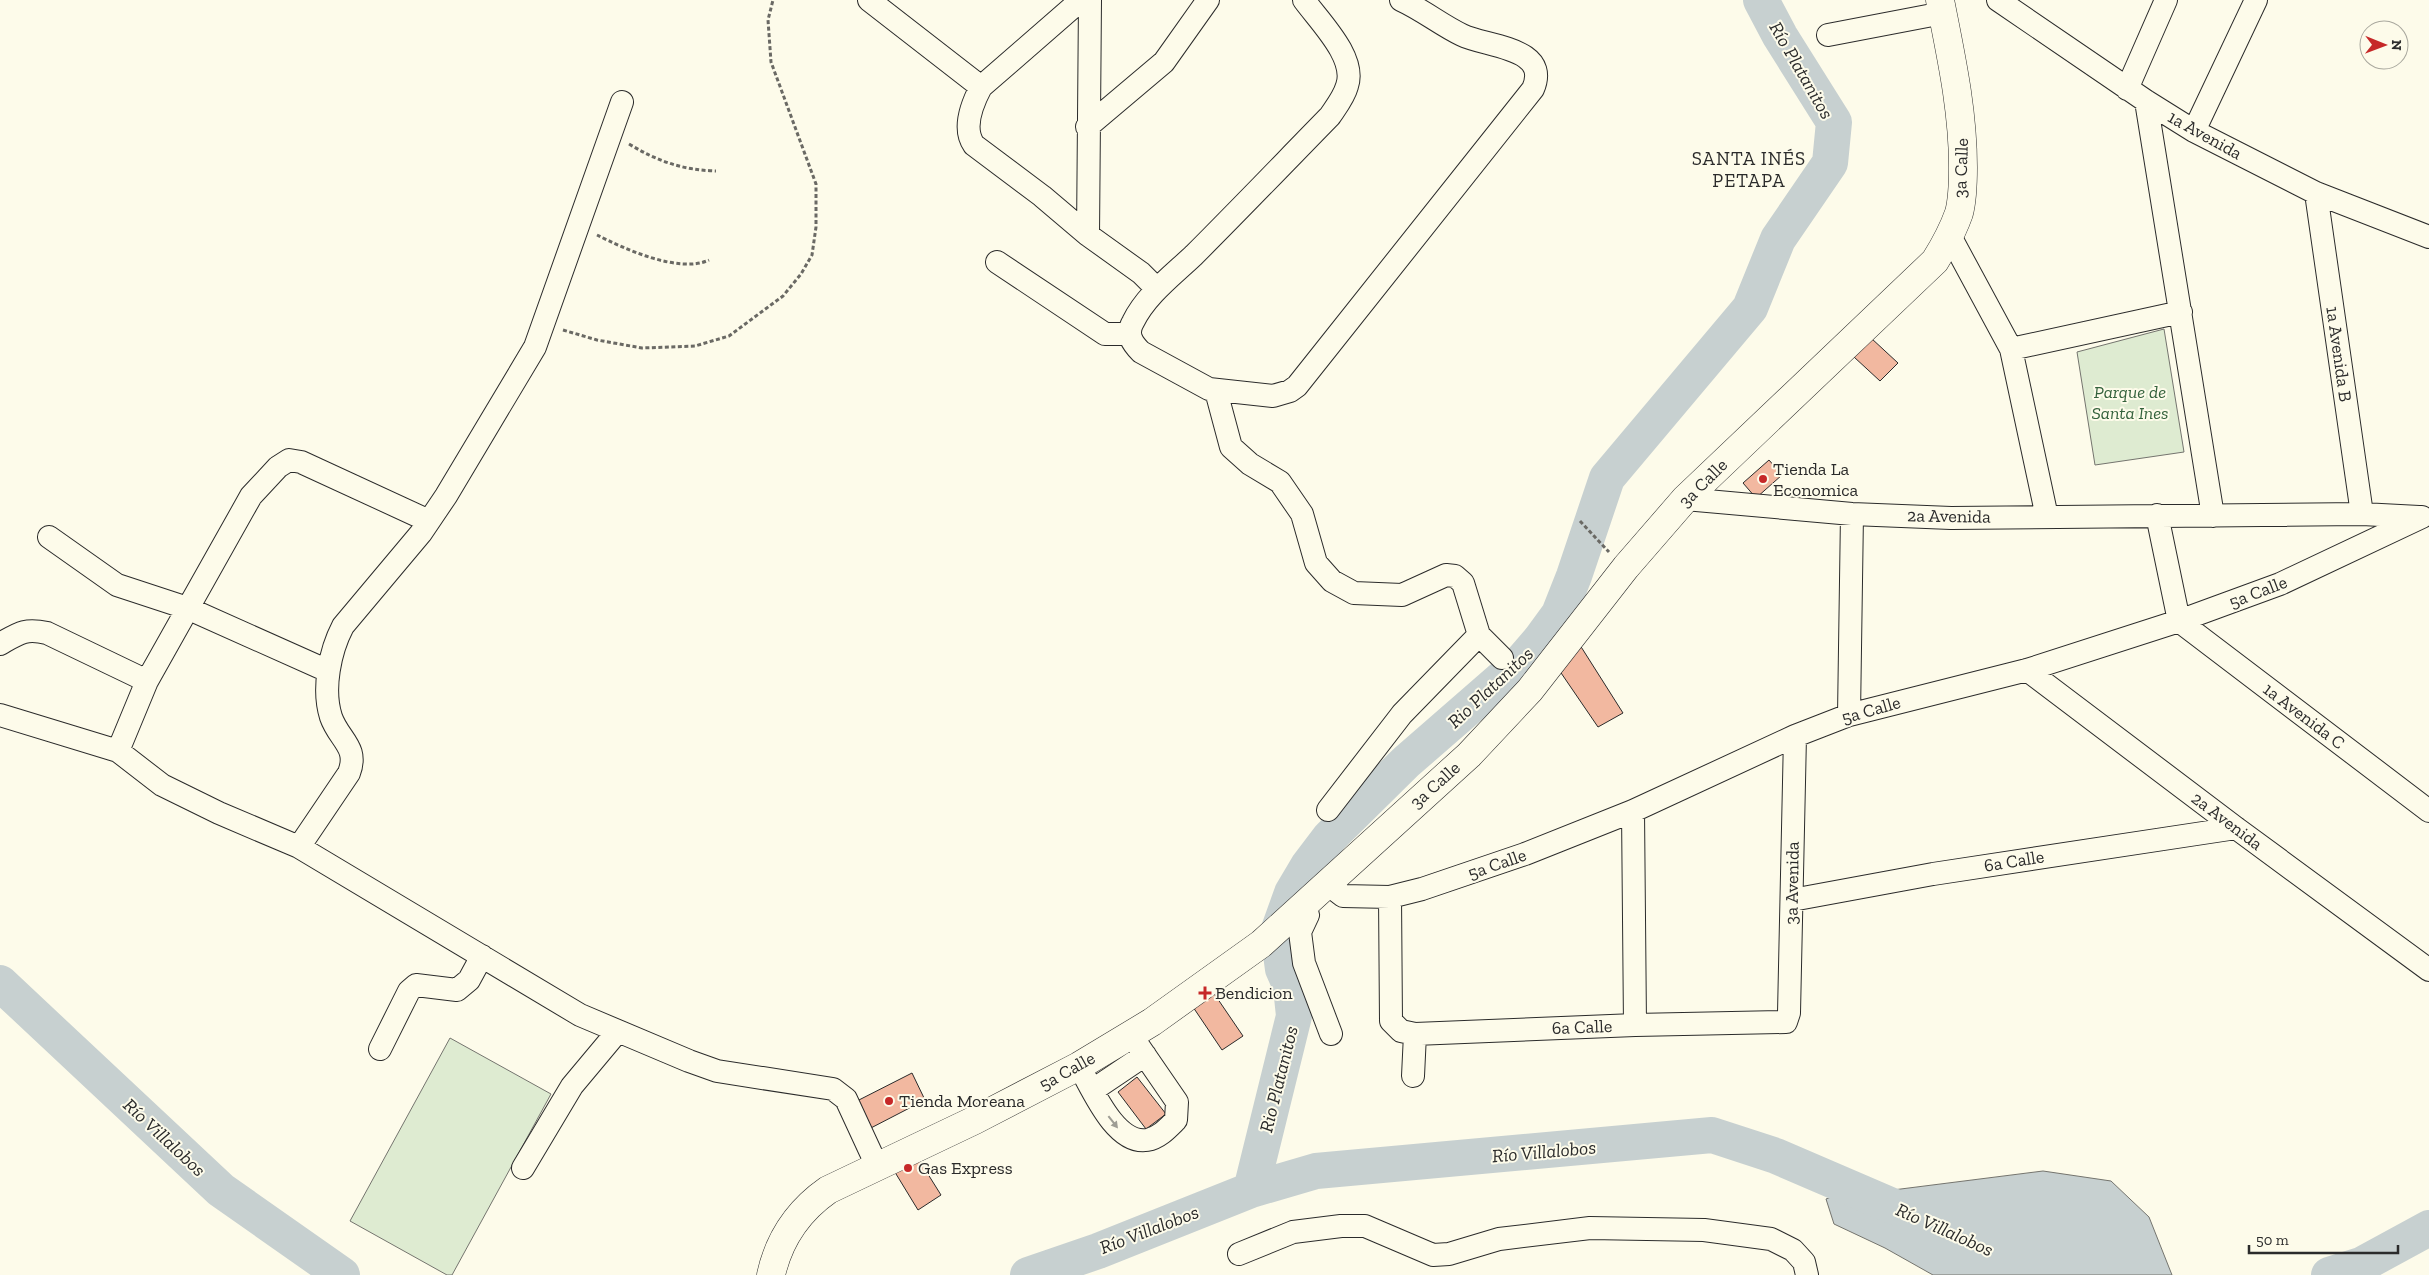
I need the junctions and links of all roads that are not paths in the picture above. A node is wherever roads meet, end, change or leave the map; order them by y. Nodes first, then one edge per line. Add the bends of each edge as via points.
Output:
1 (869, 0) edge
2 (1081, 0) edge
3 (1090, 0) edge
4 (1208, 0) edge
5 (1304, 0) edge
6 (1402, 0) edge
7 (1998, 0) edge
8 (2150, 0) edge
9 (2166, 0) edge
10 (2256, 0) edge
11 (1942, 7) edge
12 (1828, 35) dead end
13 (981, 87) junction
14 (2129, 90) junction
15 (622, 102) dead end
16 (1087, 127) junction
17 (2194, 131) junction
18 (2316, 193) junction
19 (1088, 235) junction
20 (1950, 236) junction
21 (2429, 237) edge
22 (997, 262) dead end
23 (1157, 289) junction
24 (2181, 312) junction
25 (1129, 334) junction
26 (2011, 350) junction
27 (1216, 391) junction
28 (1685, 499) junction
29 (1852, 514) junction
30 (2362, 514) junction
31 (2157, 515) junction
32 (2213, 516) junction
33 (2425, 516) edge
34 (2047, 517) junction
35 (429, 521) junction
36 (50, 537) dead end
37 (187, 608) junction
38 (2179, 621) junction
39 (1479, 634) junction
40 (0, 644) edge
41 (1502, 658) dead end
42 (328, 670) junction
43 (2027, 670) junction
44 (148, 681) junction
45 (0, 715) edge
46 (1849, 715) junction
47 (1796, 736) junction
48 (118, 751) junction
49 (1328, 810) dead end
50 (1633, 810) junction
51 (2429, 811) edge
52 (2236, 828) junction
53 (299, 847) junction
54 (1326, 883) junction
55 (1390, 897) junction
56 (1792, 900) junction
57 (1299, 907) junction
58 (482, 956) junction
59 (2429, 970) edge
60 (1778, 1023) joint
61 (1635, 1025) junction
62 (618, 1031) junction
63 (1331, 1034) dead end
64 (1415, 1034) junction
65 (1138, 1045) junction
66 (380, 1049) dead end
67 (1079, 1066) junction
68 (1413, 1076) dead end
69 (1093, 1090) junction
70 (876, 1166) junction
71 (524, 1168) dead end
72 (1239, 1254) dead end
73 (1447, 1265) edge
74 (771, 1275) edge
75 (1807, 1275) edge

1 - 13 street
2 - 13 street
3 - 16 street
4 - 16 street via 1164,62
5 - 23 street via 1348,62 1350,77 1342,99 1330,116
6 - 27 street via 1462,35 1525,56 1537,75 1533,89 1297,386 1274,396
7 - 14 street, 1a Avenida
8 - 14 street
9 - 14 street
10 - 17 street
11 - 12 street
11 - 20 main road, 3a Calle via 1957,82 1963,135 1963,192
13 - 19 street via 968,122 974,145
14 - 17 street, 1a Avenida
14 - 24 street
15 - 35 street via 536,347
16 - 19 street
17 - 18 street, 1a Avenida
18 - 21 street, 1a Avenida
18 - 30 street, 1a Avenida B
19 - 23 street via 1141,273
20 - 26 street
20 - 28 main road, 3a Calle via 1935,260
22 - 25 street via 1105,334
23 - 25 street via 1132,322
24 - 26 street
24 - 32 street
25 - 27 street via 1141,352
26 - 34 street
27 - 39 street via 1231,447 1250,464 1280,482 1302,514 1316,563 1332,581 1354,593 1402,595 1446,575 1455,576 1463,583
28 - 29 street, 2a Avenida
28 - 54 main road, 3a Calle via 1626,567 1530,690 1469,755
29 - 34 street, 2a Avenida
29 - 46 street
30 - 32 street, 2a Avenida
30 - 33 street, 2a Avenida
31 - 32 street, 2a Avenida
31 - 34 street, 2a Avenida
31 - 38 street
33 - 38 street, 5a Calle via 2280,584
35 - 37 street via 301,462 289,460 251,496
35 - 42 street via 343,626 333,645
36 - 37 street via 117,585
37 - 42 street
37 - 44 street
38 - 43 street, 5a Calle
38 - 51 street, 1a Avenida C
39 - 41 street
39 - 49 street via 1402,714
40 - 44 street via 18,633 32,630 48,633
42 - 53 street via 331,716 352,751 353,762 349,773
43 - 46 street, 5a Calle
43 - 52 street, 2a Avenida
44 - 48 street
45 - 48 street
46 - 47 street, 5a Calle
47 - 50 street, 5a Calle
47 - 56 street, 3a Avenida
48 - 53 street via 162,784 219,813
50 - 55 street, 5a Calle via 1525,854
50 - 61 street
52 - 56 street, 6a Calle via 1933,874
52 - 59 street, 2a Avenida
53 - 58 street
54 - 55 street, 5a Calle via 1343,896
54 - 57 main road, 3a Calle
55 - 64 street, 6a Calle via 1391,1021 1401,1031
56 - 60 street, 3a Avenida via 1789,1013 1786,1022
57 - 63 street via 1308,915 1300,932 1304,963
57 - 65 main road, 5a Calle via 1261,944 1176,1005
58 - 62 street via 580,1015
58 - 66 street via 468,980 457,990 416,985 409,991
60 - 61 street, 6a Calle
61 - 64 street, 6a Calle
62 - 70 street via 716,1071 833,1089 846,1099
62 - 71 street via 572,1086
64 - 68 street
65 - 67 main road, 5a Calle
65 - 69 street
69 -> 65 street via 1104,1110 1131,1138 1147,1140 1163,1133 1176,1120 1177,1102
67 - 69 street
67 - 70 main road, 5a Calle
70 - 74 main road, 5a Calle via 828,1190 810,1203 782,1240
72 - 73 street via 1293,1232 1366,1226 1433,1255
73 - 75 street via 1499,1238 1590,1228 1704,1230 1771,1239 1793,1250 1804,1262

